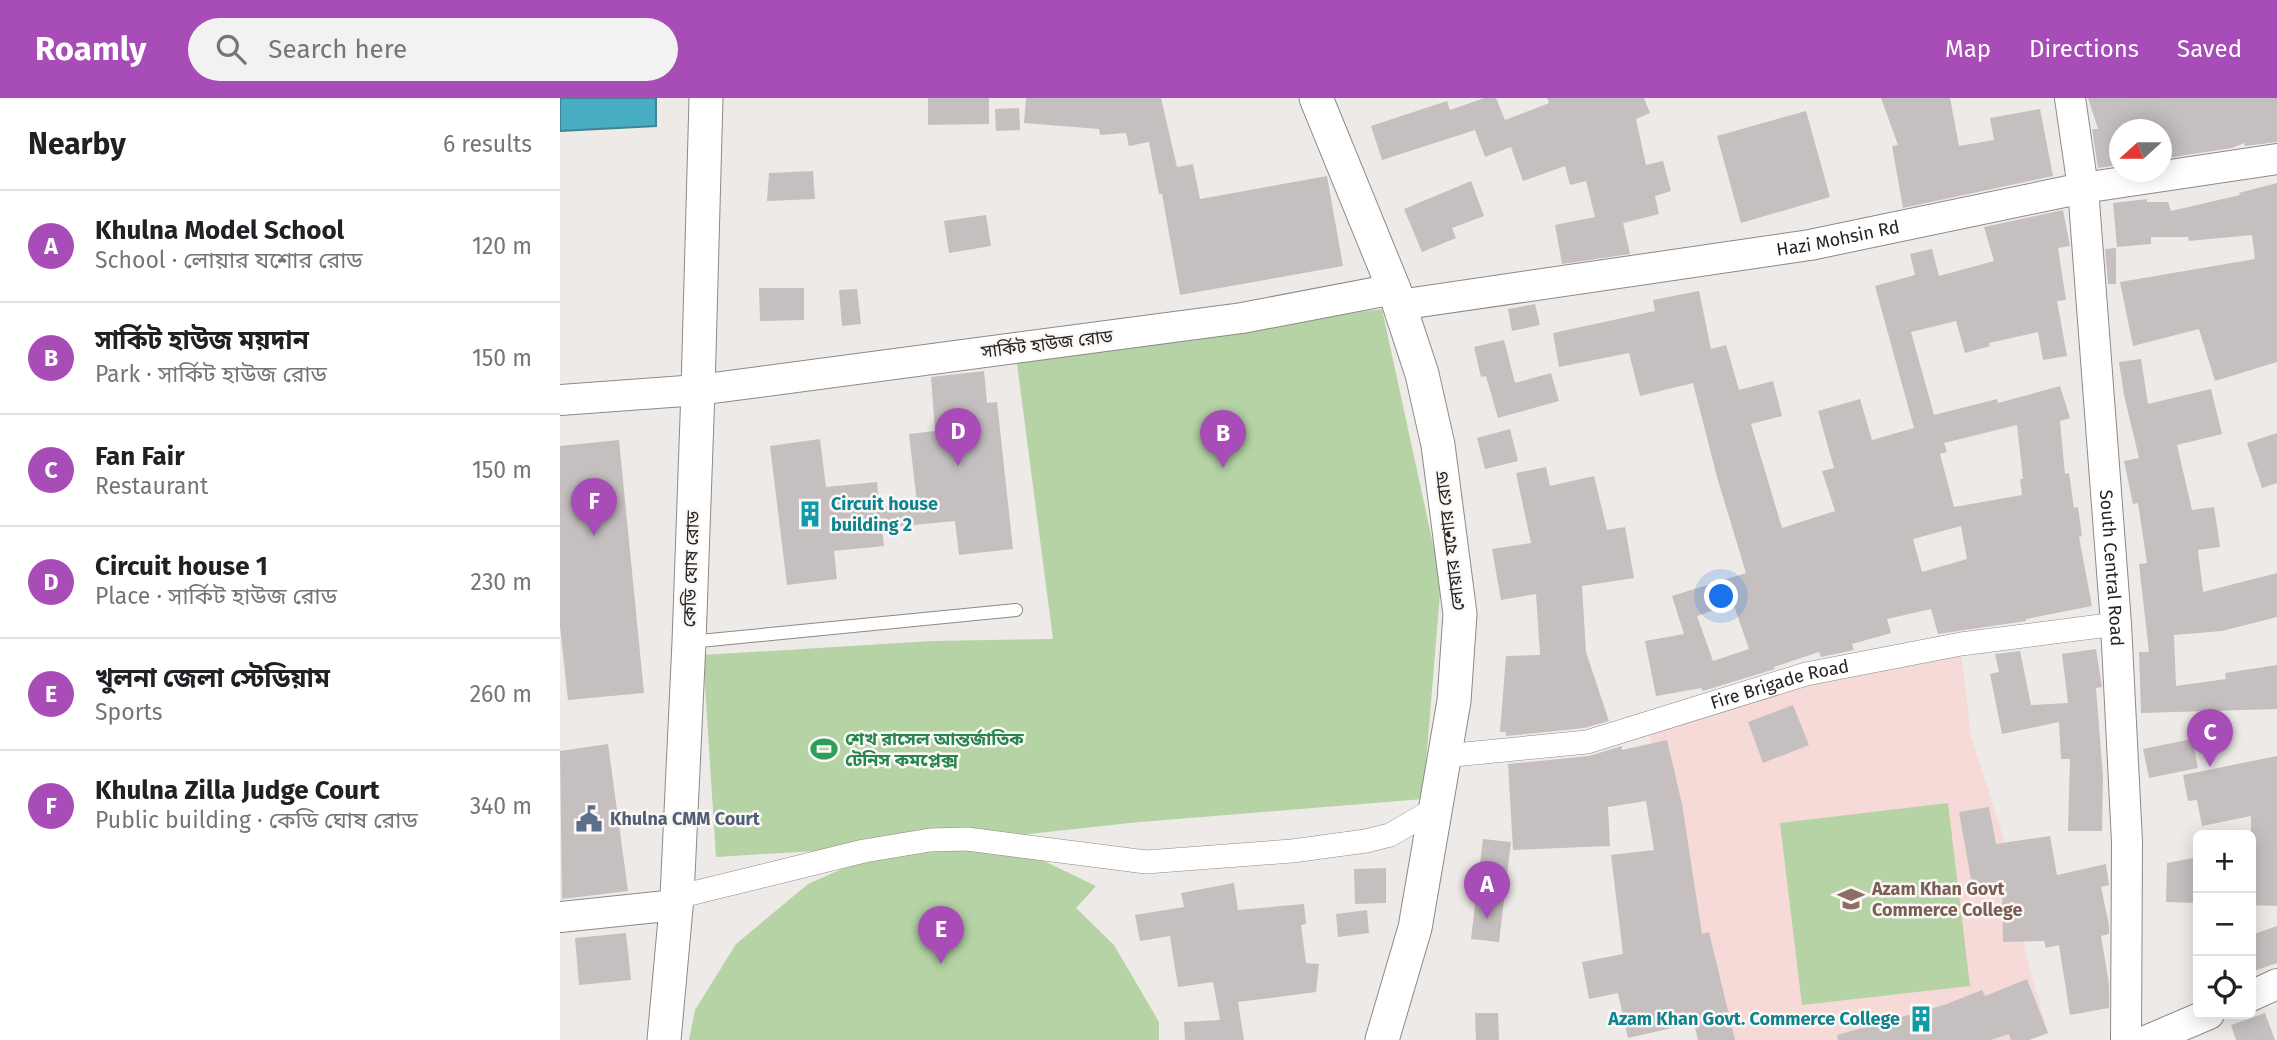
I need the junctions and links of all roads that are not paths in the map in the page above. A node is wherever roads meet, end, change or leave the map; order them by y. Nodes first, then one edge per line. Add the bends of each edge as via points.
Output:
1 (706, 98) edge
2 (1316, 98) edge
3 (2070, 98) edge
4 (2277, 159) edge
5 (2083, 188) junction
6 (1397, 297) junction
7 (698, 390) junction
8 (560, 400) edge
9 (1016, 610) dead end
10 (2116, 624) junction
11 (689, 642) junction
12 (1444, 756) junction
13 (1435, 813) junction
14 (676, 901) junction
15 (560, 917) edge
16 (2277, 984) edge
17 (2256, 994) edge
18 (2197, 1019) edge
19 (664, 1040) edge
20 (1382, 1040) edge
21 (2126, 1040) edge
22 (2148, 1040) edge

1 - 7 main road, কেডি ঘোষ রোড
2 - 6 main road, লোয়ার যশোর রোড
3 - 5 street, South Central Road
4 - 5 street, Hazi Mohsin Rd
5 - 6 street, Hazi Mohsin Rd via 1810,244
5 - 10 street, South Central Road
6 - 7 street, সার্কিট হাউজ রোড
6 - 12 main road, লোয়ার যশোর রোড via 1422,374 1438,445 1460,614 1454,701
7 - 8 street, সার্কিট হাউজ রোড
7 - 11 main road, কেডি ঘোষ রোড
9 - 11 lane
10 - 12 street, Fire Brigade Road via 1961,644 1806,674 1587,742
10 - 21 street, South Central Road via 2127,842
11 - 14 main road, কেডি ঘোষ রোড
12 - 13 main road, লোয়ার যশোর রোড
13 - 14 street via 1366,841 1146,862 967,839 930,840 864,851
13 - 20 main road, লোয়ার যশোর রোড via 1415,928
14 - 15 street
14 - 19 main road, কেডি ঘোষ রোড
16 - 17 street
18 - 22 street

